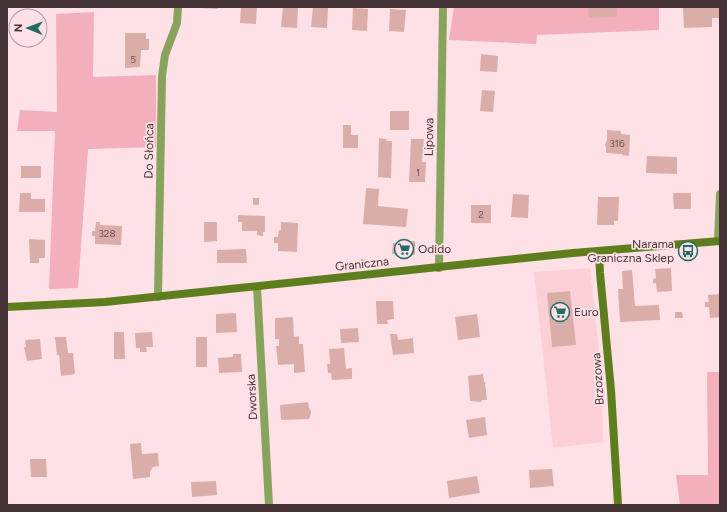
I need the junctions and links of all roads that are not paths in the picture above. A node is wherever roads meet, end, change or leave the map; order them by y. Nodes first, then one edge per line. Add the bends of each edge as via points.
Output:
1 (178, 7) edge
2 (443, 7) edge
3 (720, 194) edge
4 (719, 241) edge
5 (599, 251) junction
6 (439, 268) junction
7 (258, 287) junction
8 (158, 297) junction
9 (7, 307) edge
10 (269, 505) edge
11 (618, 505) edge

1 - 8 street, Do Słońca via 177,23 165,55 162,76
2 - 6 street, Lipowa
3 - 4 street
4 - 5 street, Graniczna
5 - 6 street, Graniczna
5 - 11 street, Brzozowa
6 - 7 street, Graniczna
7 - 8 street, Graniczna
7 - 10 street, Dworska
8 - 9 street, Graniczna

